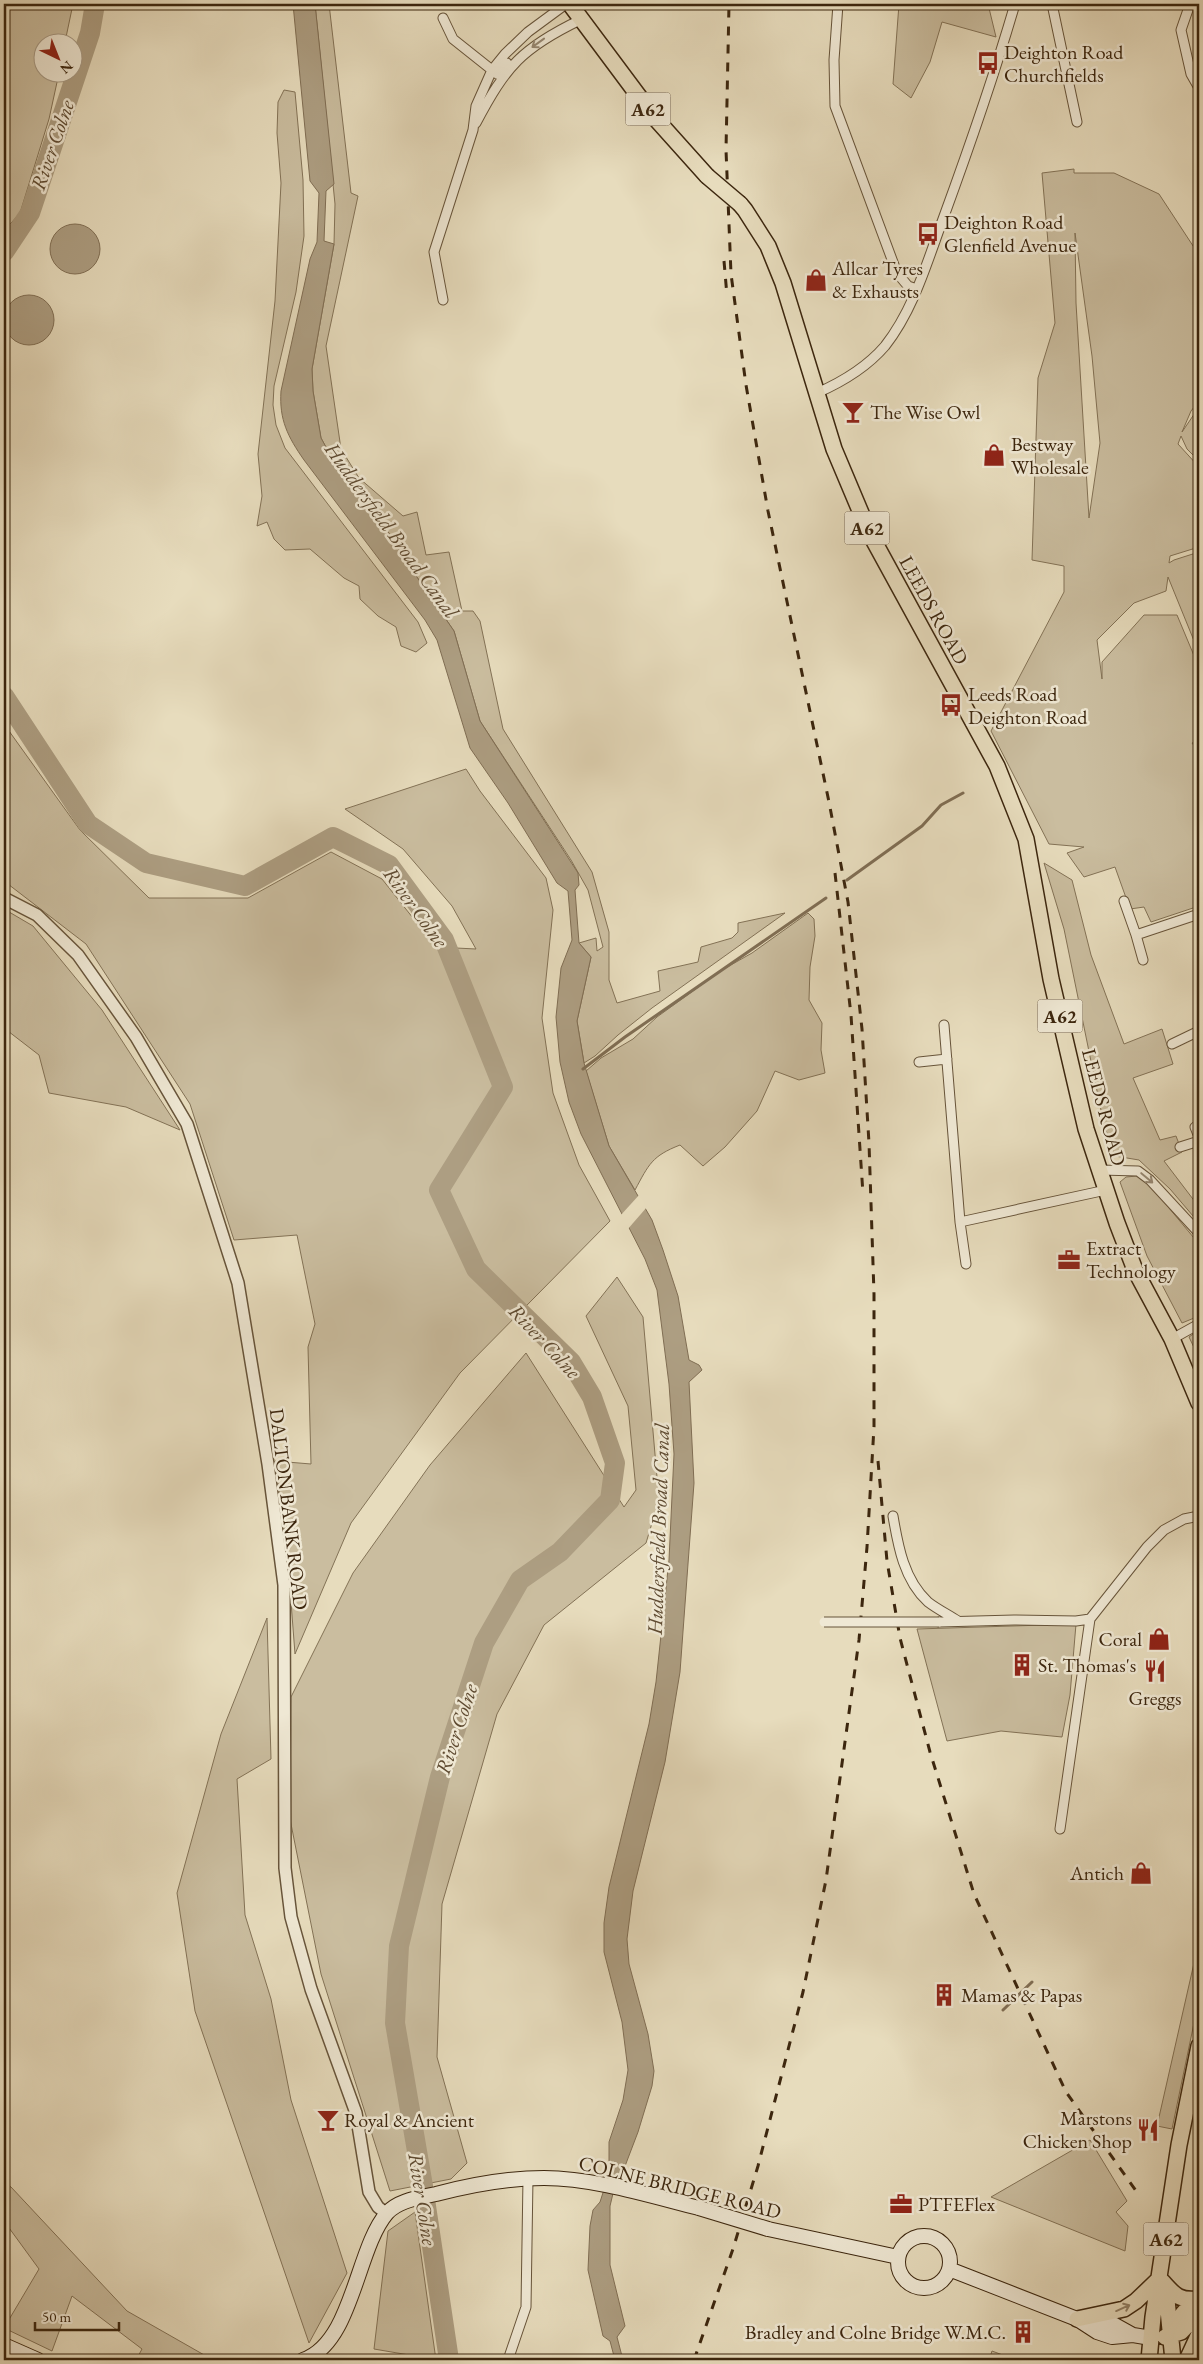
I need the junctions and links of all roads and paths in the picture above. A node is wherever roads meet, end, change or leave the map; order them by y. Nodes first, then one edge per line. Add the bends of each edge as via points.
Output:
1 (568, 4) edge
2 (838, 4) edge
3 (1015, 4) edge
4 (1052, 4) edge
5 (1190, 4) edge
6 (443, 18) dead end
7 (580, 20) junction
8 (522, 55) junction
9 (492, 70) junction
10 (1199, 88) edge
11 (1077, 122) dead end
12 (473, 130) junction
13 (917, 290) junction
14 (443, 300) dead end
15 (817, 393) junction
16 (4, 898) edge
17 (1124, 901) dead end
18 (1199, 914) edge
19 (1136, 935) junction
20 (1143, 960) dead end
21 (944, 1025) dead end
22 (1199, 1032) edge
23 (1172, 1044) dead end
24 (947, 1058) junction
25 (919, 1062) dead end
26 (1195, 1127) dead end
27 (1199, 1137) edge
28 (1199, 1141) edge
29 (1180, 1147) dead end
30 (1100, 1170) junction
31 (1106, 1190) junction
32 (960, 1222) junction
33 (1199, 1233) edge
34 (966, 1264) dead end
35 (1199, 1324) edge
36 (1172, 1339) junction
37 (1199, 1403) edge
38 (893, 1516) dead end
39 (1199, 1516) edge
40 (1090, 1619) junction
41 (959, 1621) junction
42 (824, 1622) dead end
43 (1060, 1829) dead end
44 (1199, 2046) edge
45 (528, 2178) junction
46 (386, 2214) junction
47 (898, 2257) junction
48 (949, 2269) junction
49 (1160, 2278) junction
50 (1199, 2303) edge
51 (1077, 2319) junction
52 (1199, 2334) edge
53 (1170, 2336) junction
54 (1151, 2338) junction
55 (4, 2345) edge
56 (38, 2360) edge
57 (302, 2360) edge
58 (508, 2360) edge
59 (1149, 2360) edge
60 (1164, 2360) edge
61 (1173, 2360) edge
62 (1187, 2360) edge

1 - 7 main road, LEEDS ROAD / A62
1 - 9 street via 528,32
2 - 13 street via 835,106 897,273 908,286
3 - 13 street
4 - 11 street
5 - 10 street via 1181,30 1191,74
6 - 9 street via 453,39
7 -> 8 street
7 - 15 main road, LEEDS ROAD / A62, bridge via 655,118 708,176 740,204 768,246 783,283
8 - 9 street via 513,56 497,74
8 - 12 street via 495,87
9 - 12 street via 476,106
12 - 14 street via 434,252
13 - 15 street via 884,347 842,382
15 - 30 main road, LEEDS ROAD / A62 via 834,449 869,532 997,766 1026,838 1051,979 1086,1129
16 - 46 street, DALTON BANK ROAD via 37,915 78,955 136,1037 187,1124 238,1283 284,1585 285,1868 296,1941 310,1989 356,2113 369,2192
17 - 19 street
18 - 19 street
19 - 20 street
21 - 24 street
22 - 23 street
24 - 25 street
24 - 32 street
26 - 27 street
28 - 29 street
30 - 31 main road, LEEDS ROAD / A62
30 -> 33 street via 1138,1171
31 - 32 street
31 - 36 main road, LEEDS ROAD / A62 via 1135,1270
32 - 34 street
35 - 36 street
36 - 37 main road, LEEDS ROAD / A62
38 - 41 street via 900,1556 912,1581 928,1602
39 - 40 street via 1184,1519 1164,1530
40 - 41 street
40 - 43 street
41 - 42 street, bridge
44 - 49 main road, A62
45 - 46 main road, COLNE BRIDGE ROAD via 457,2188 401,2203
45 - 47 main road, COLNE BRIDGE ROAD, bridge via 584,2182 633,2192 768,2229
45 - 58 street via 526,2307
46 - 57 main road, COLNE BRIDGE ROAD via 332,2335 320,2349
47 - 48 main road via 900,2272 916,2286 933,2286
47 - 48 main road via 913,2238 929,2237 936,2239 947,2251
48 - 51 main road
49 - 50 main road via 1179,2297
51 -> 49 main road via 1124,2309
49 - 53 main road, A62 via 1167,2300
49 - 54 main road, A62
50 - 53 main road via 1182,2312
51 - 54 main road via 1115,2325 1133,2335
52 - 62 main road
53 - 54 main road
53 - 60 main road
53 - 61 main road, A62
54 - 59 main road, A62
55 - 56 main road

